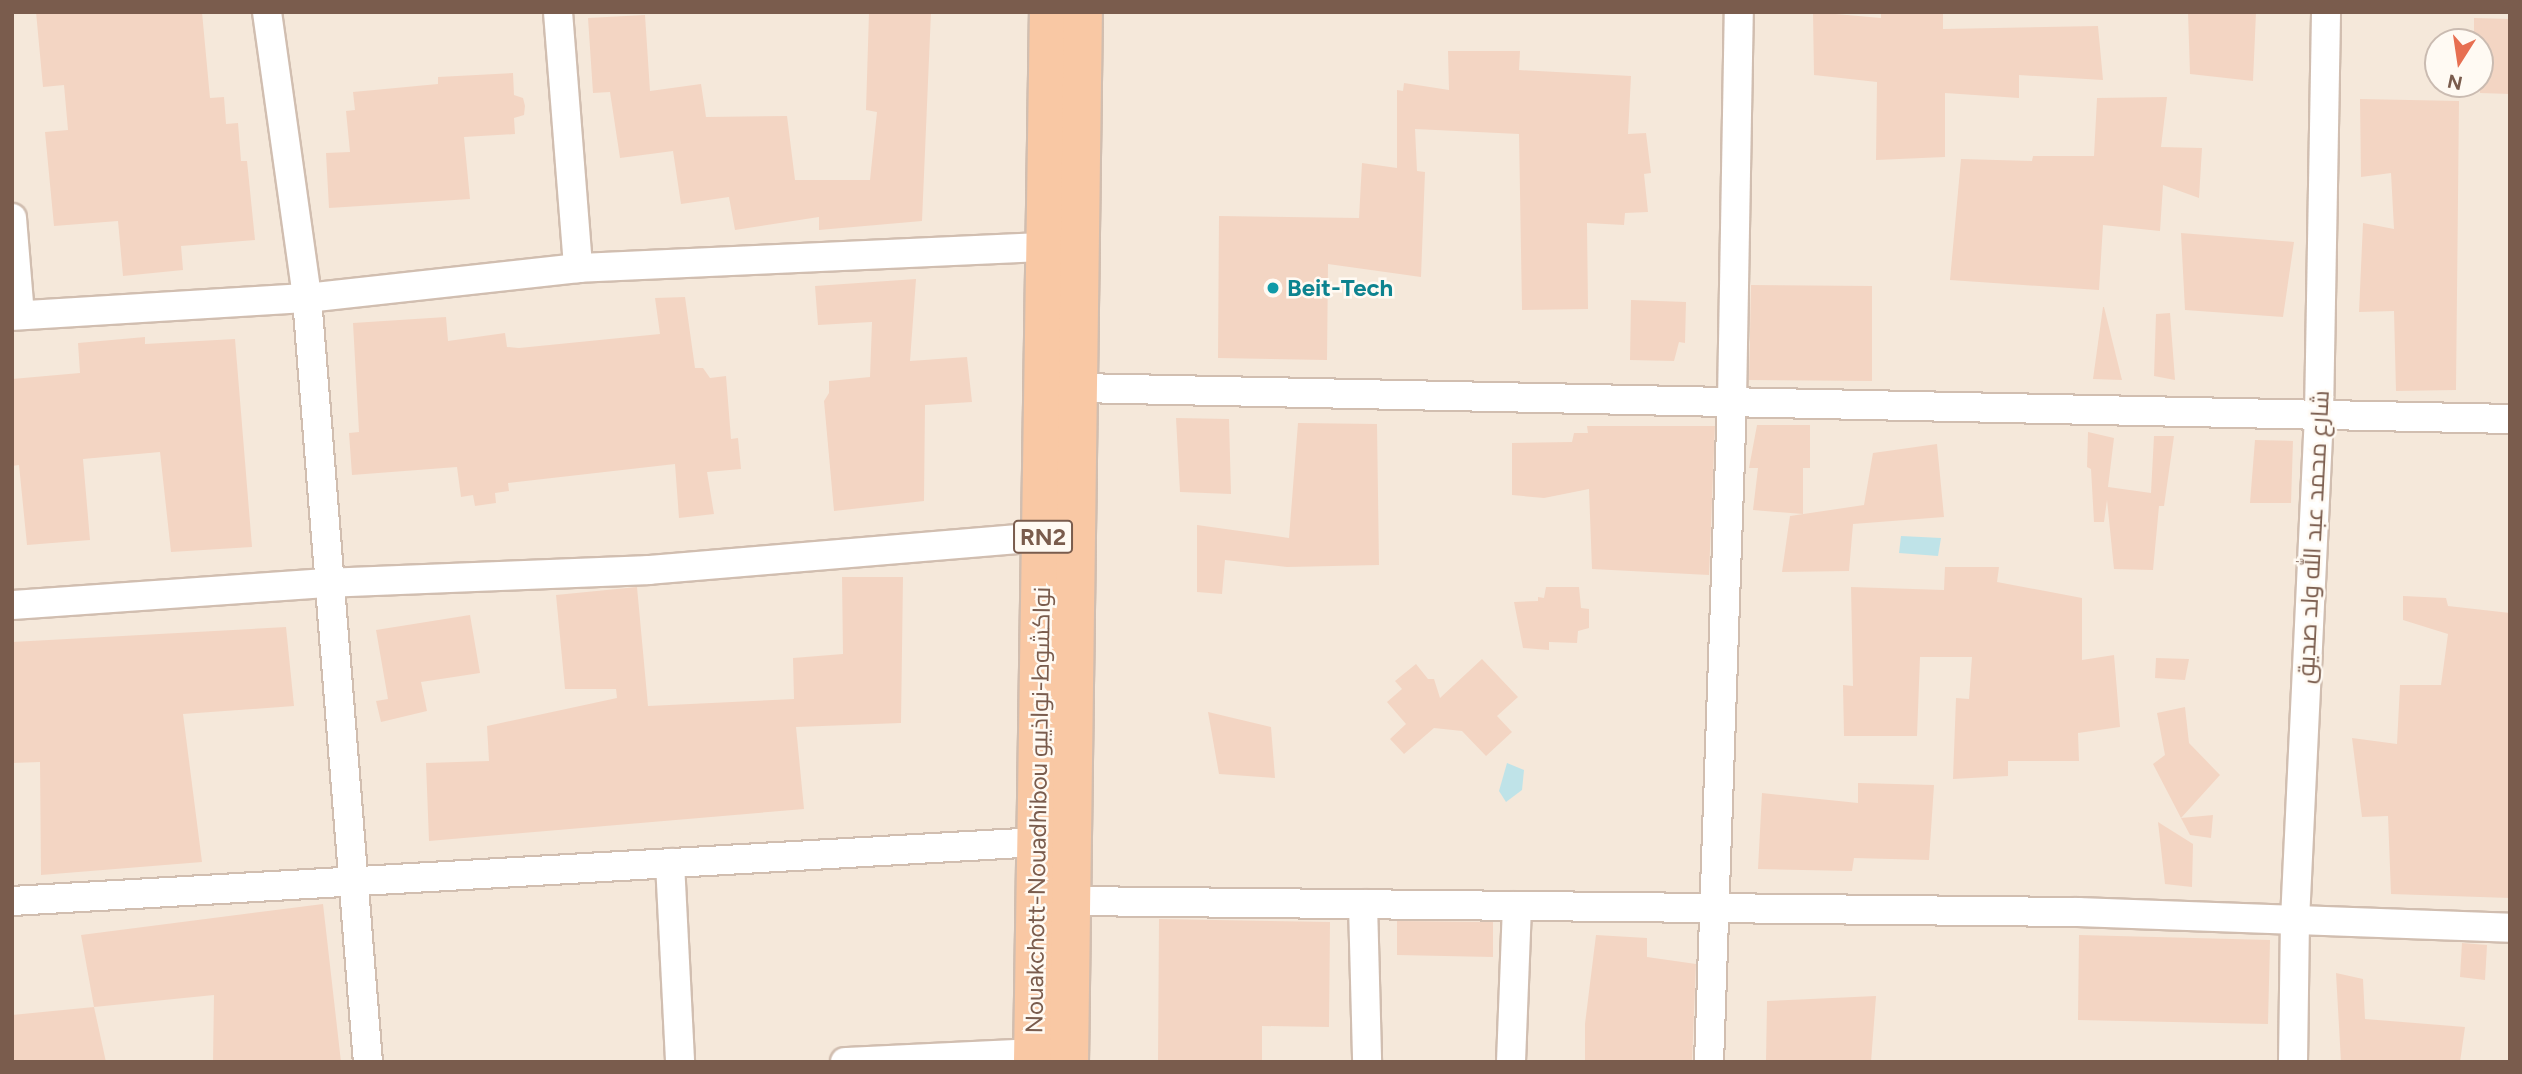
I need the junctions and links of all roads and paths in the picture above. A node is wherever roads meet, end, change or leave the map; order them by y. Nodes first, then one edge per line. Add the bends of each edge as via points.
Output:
1 (267, 12) edge
2 (558, 12) edge
3 (1049, 12) edge
4 (1083, 12) edge
5 (1739, 12) edge
6 (2326, 12) edge
7 (12, 218) edge
8 (1045, 247) junction
9 (578, 268) junction
10 (307, 298) junction
11 (16, 315) edge
12 (1079, 388) junction
13 (1732, 401) junction
14 (2319, 415) junction
15 (2510, 419) edge
16 (1043, 537) junction
17 (327, 583) junction
18 (12, 605) edge
19 (1039, 842) junction
20 (670, 863) junction
21 (353, 879) junction
22 (12, 901) edge
23 (1072, 901) junction
24 (1363, 904) junction
25 (1517, 906) junction
26 (1711, 908) junction
27 (2295, 920) junction
28 (2510, 928) edge
29 (1045, 1059) edge
30 (368, 1062) edge
31 (680, 1062) edge
32 (845, 1062) edge
33 (1367, 1062) edge
34 (1511, 1062) edge
35 (1709, 1062) edge
36 (2293, 1062) edge

1 - 10 street
2 - 9 street
3 - 8 highway, Nouakchott-Nouadhibou نواكشوط-نواذيبو / RN2
4 - 12 highway, Nouakchott-Nouadhibou نواكشوط-نواذيبو / RN2
5 - 13 street
6 - 14 street, شارع محمد عبد الله ولد صديق
7 - 11 street
8 - 9 street
8 - 16 highway, Nouakchott-Nouadhibou نواكشوط-نواذيبو / RN2
9 - 10 street
10 - 11 street
10 - 17 street
12 - 13 street
12 - 23 highway, Nouakchott-Nouadhibou نواكشوط-نواذيبو / RN2
13 - 14 street
13 - 26 street
14 - 15 street
14 - 27 street, شارع محمد عبد الله ولد صديق
16 - 17 street via 649,570
16 - 19 highway, Nouakchott-Nouadhibou نواكشوط-نواذيبو / RN2
17 - 18 street
17 - 21 street
19 - 20 street
19 - 29 highway, Nouakchott-Nouadhibou نواكشوط-نواذيبو / RN2
20 - 21 street
20 - 31 street
21 - 22 street
21 - 30 street
23 - 24 street
23 - 29 highway, Nouakchott-Nouadhibou نواكشوط-نواذيبو / RN2
24 - 25 street
24 - 33 street
25 - 26 street
25 - 34 street
26 - 27 street
26 - 35 street
27 - 28 street
27 - 36 street, شارع محمد عبد الله ولد صديق
29 - 32 street

